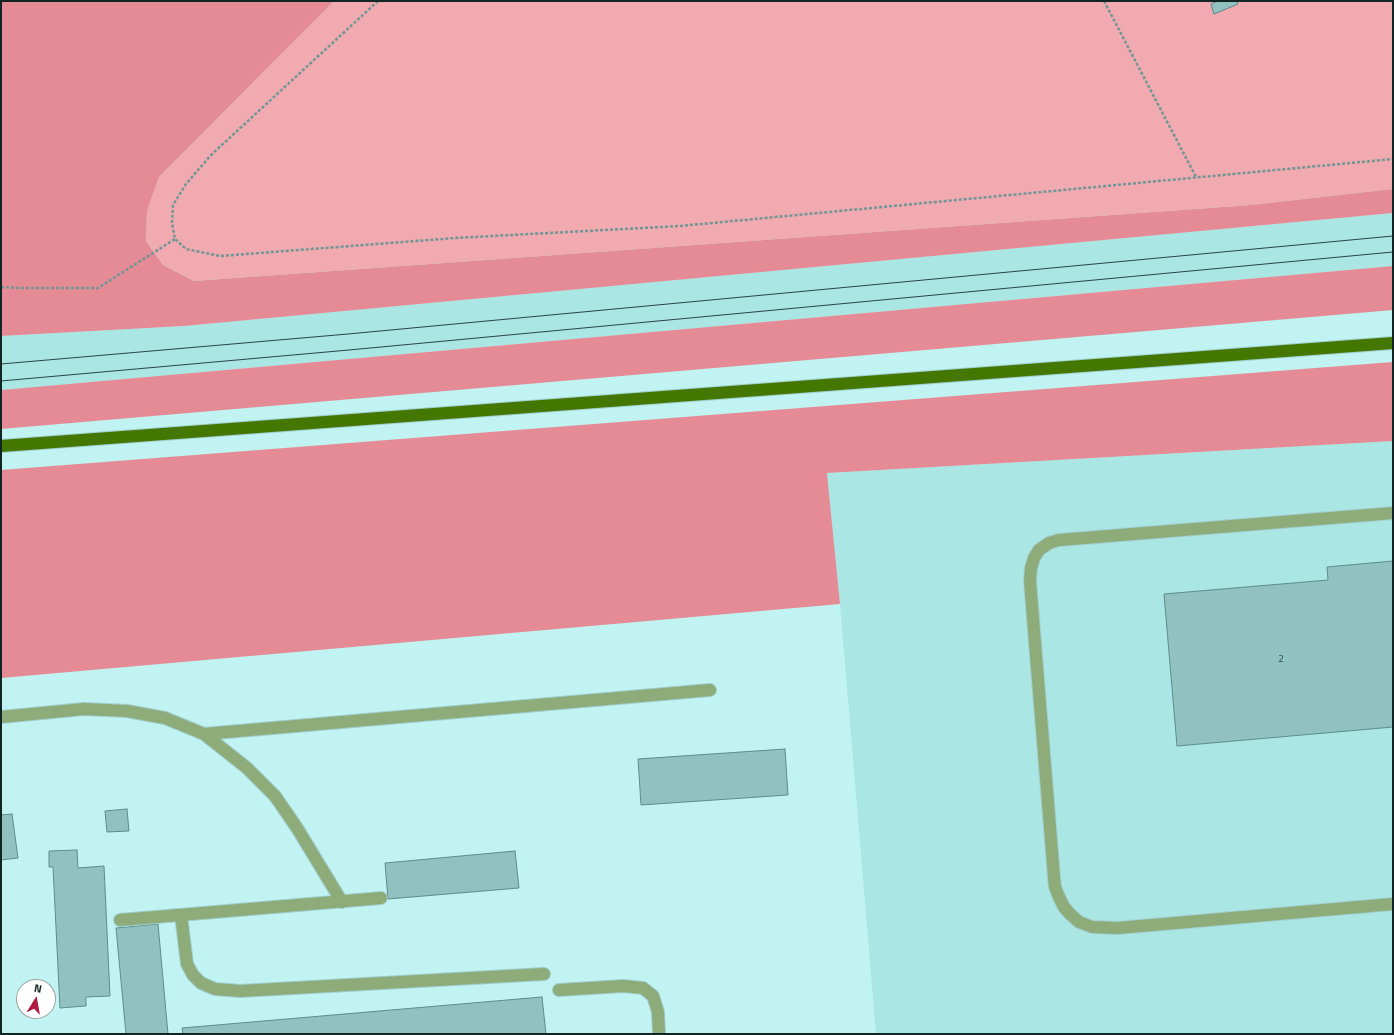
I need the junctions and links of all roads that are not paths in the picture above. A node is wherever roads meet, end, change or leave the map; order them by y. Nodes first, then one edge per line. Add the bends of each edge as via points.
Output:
1 (1393, 343) edge
2 (1, 446) edge
3 (1393, 513) edge
4 (710, 690) dead end
5 (1, 717) edge
6 (204, 734) junction
7 (381, 898) dead end
8 (342, 902) junction
9 (1393, 904) edge
10 (181, 915) junction
11 (120, 920) dead end
12 (544, 974) dead end
13 (559, 990) dead end
14 (659, 1034) edge

1 - 2 main road
3 - 9 lane via 1059,540 1039,550 1031,568 1030,581 1055,887 1070,914 1079,922 1092,927 1118,928
4 - 6 lane
5 - 6 lane via 84,709 127,711 165,718
6 - 8 lane via 247,768 275,796
7 - 8 lane
8 - 10 lane
10 - 11 lane
10 - 12 lane via 187,964 201,983 215,989 240,992
13 - 14 lane via 623,986 643,988 653,996 658,1012

